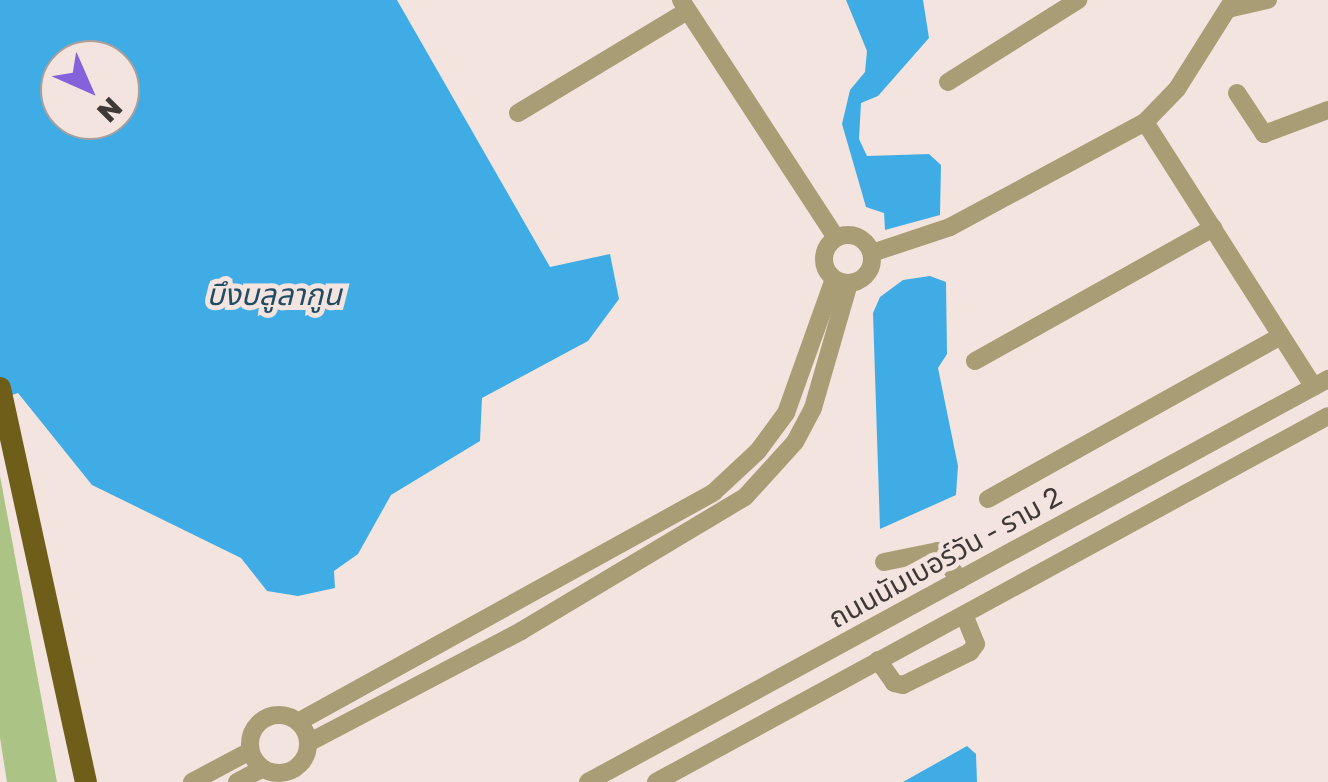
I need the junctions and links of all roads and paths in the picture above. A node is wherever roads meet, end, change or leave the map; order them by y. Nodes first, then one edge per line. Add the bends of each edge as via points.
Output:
1 (1078, 0) edge
2 (1268, 0) edge
3 (1232, 4) edge
4 (684, 5) edge
5 (948, 82) dead end
6 (1237, 93) dead end
7 (1328, 110) edge
8 (518, 113) dead end
9 (1145, 122) junction
10 (1212, 228) junction
11 (836, 238) junction
12 (872, 253) junction
13 (841, 281) junction
14 (1282, 336) junction
15 (975, 361) dead end
16 (1321, 383) edge
17 (0, 388) edge
18 (1328, 416) edge
19 (1168, 466) junction
20 (1184, 495) junction
21 (988, 499) dead end
22 (884, 562) dead end
23 (960, 580) junction
24 (964, 615) junction
25 (848, 640) junction
26 (871, 664) junction
27 (298, 722) junction
28 (308, 743) junction
29 (654, 746) junction
30 (250, 751) junction
31 (262, 768) junction
32 (664, 778) edge
33 (86, 782) edge
34 (192, 782) edge
35 (237, 782) edge
36 (588, 782) edge

1 - 5 street
2 - 3 street
3 - 9 street via 1176,90
4 - 8 street
4 - 11 street
6 - 7 street via 1264,134
9 - 10 street
9 - 12 street via 950,227
10 - 14 street
10 - 15 street
11 - 12 street via 862,239
11 - 13 street via 824,262
12 - 13 street via 870,270
13 - 27 street via 799,390 758,452 714,492
13 - 28 street via 813,408 775,468 745,497 520,631
14 - 16 street
14 - 21 street
16 - 19 street, ถนนนัมเบอร์วัน - ราม 2
17 - 33 main road
18 - 20 street
19 - 20 street
19 - 23 street, ถนนนัมเบอร์วัน - ราม 2
20 - 24 street
22 - 23 street via 938,551
23 - 25 street, ถนนนัมเบอร์วัน - ราม 2
24 - 26 street
24 - 26 street via 976,644 970,652 902,685
25 - 26 street
25 - 29 street, ถนนนัมเบอร์วัน - ราม 2
26 - 32 street
27 - 28 street
27 - 30 street via 282,715 264,719 252,732
28 - 31 street via 291,771
29 - 32 street
29 - 36 street, ถนนนัมเบอร์วัน - ราม 2
30 - 31 street
30 - 34 street
31 - 35 street

